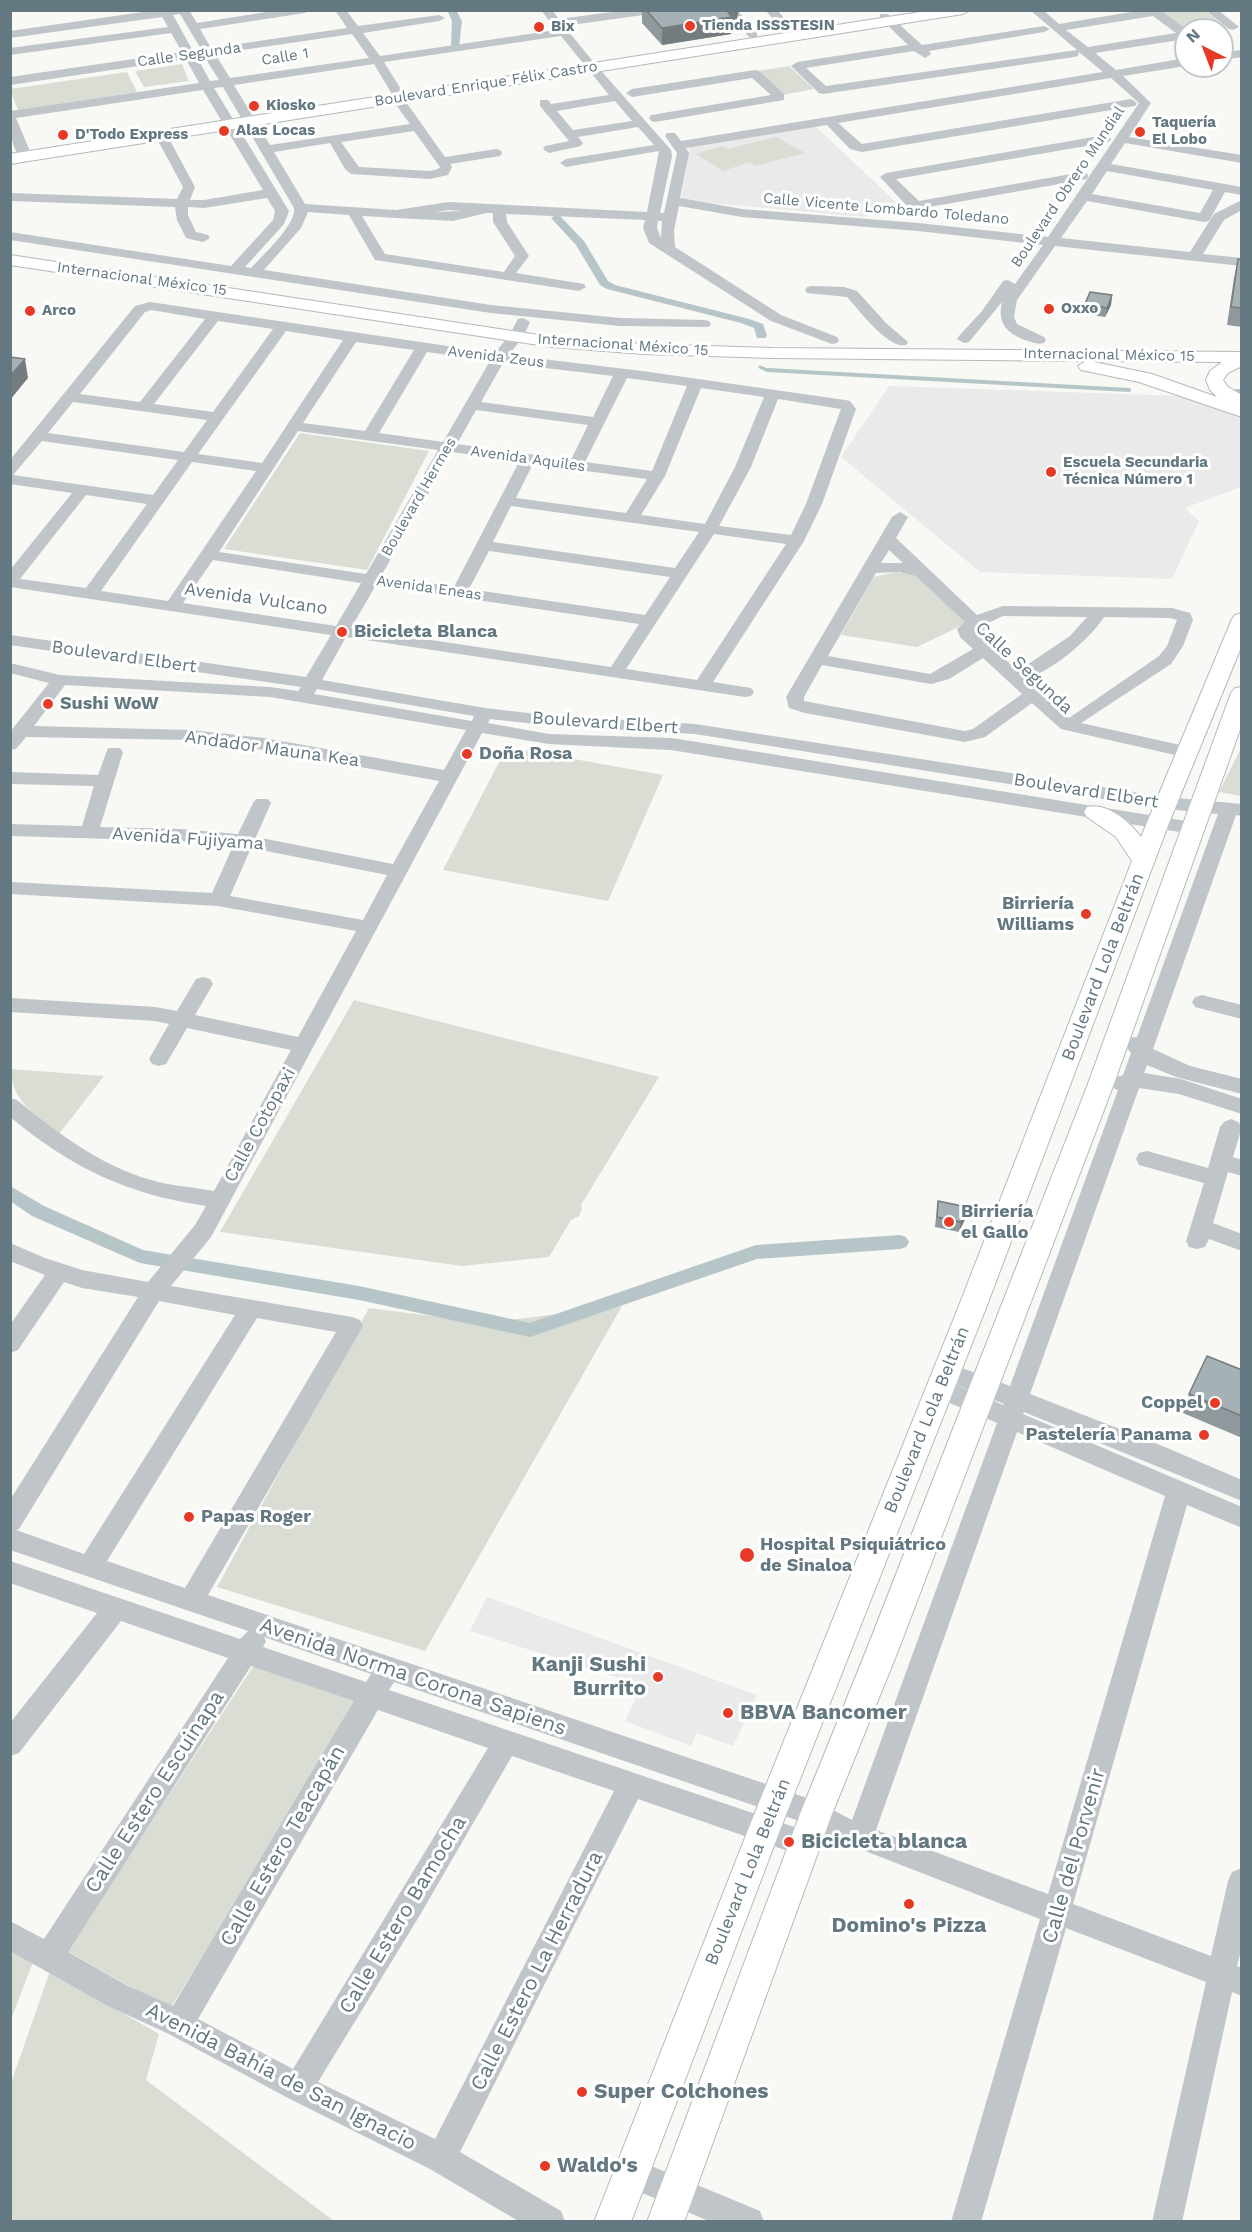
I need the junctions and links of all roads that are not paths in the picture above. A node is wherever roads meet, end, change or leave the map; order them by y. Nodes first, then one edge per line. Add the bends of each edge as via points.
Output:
1 (305, 10) edge
2 (340, 10) edge
3 (546, 10) edge
4 (562, 10) edge
5 (658, 10) edge
6 (730, 10) edge
7 (770, 10) edge
8 (917, 10) edge
9 (963, 10) edge
10 (1021, 10) edge
11 (1035, 10) edge
12 (1210, 10) edge
13 (184, 11) edge
14 (165, 12) edge
15 (439, 18) dead end
16 (887, 19) junction
17 (564, 26) junction
18 (1174, 26) edge
19 (193, 27) junction
20 (1237, 27) edge
21 (175, 29) junction
22 (789, 30) junction
23 (356, 31) junction
24 (1057, 34) junction
25 (10, 35) edge
26 (753, 35) junction
27 (1174, 37) edge
28 (918, 48) junction
29 (10, 52) edge
30 (209, 52) junction
31 (1079, 52) junction
32 (189, 55) junction
33 (377, 60) junction
34 (597, 63) junction
35 (1174, 64) edge
36 (1107, 74) junction
37 (10, 81) edge
38 (956, 82) junction
39 (227, 83) junction
40 (207, 86) junction
41 (609, 87) junction
42 (628, 89) junction
43 (397, 94) junction
44 (619, 98) junction
45 (1131, 104) junction
46 (652, 115) junction
47 (10, 116) edge
48 (247, 118) junction
49 (227, 121) junction
50 (830, 121) junction
51 (418, 127) junction
52 (645, 127) junction
53 (571, 134) junction
54 (161, 135) junction
55 (333, 139) junction
56 (1105, 139) junction
57 (1121, 139) junction
58 (679, 145) junction
59 (663, 147) junction
60 (265, 149) junction
61 (549, 149) dead end
62 (20, 152) edge
63 (496, 153) dead end
64 (1112, 155) junction
65 (10, 159) edge
66 (1242, 159) edge
67 (1090, 162) junction
68 (566, 163) dead end
69 (444, 165) junction
70 (1104, 167) junction
71 (1221, 187) junction
72 (1242, 191) edge
73 (271, 193) junction
74 (1084, 196) junction
75 (10, 197) edge
76 (673, 201) junction
77 (180, 204) junction
78 (1242, 204) edge
79 (301, 208) junction
80 (493, 209) junction
81 (353, 211) junction
82 (742, 213) junction
83 (652, 216) junction
84 (670, 217) junction
85 (10, 236) edge
86 (203, 238) dead end
87 (1039, 240) junction
88 (1053, 241) junction
89 (10, 246) edge
90 (668, 249) junction
91 (1194, 257) junction
92 (10, 260) edge
93 (1242, 262) edge
94 (234, 271) junction
95 (254, 273) junction
96 (507, 277) junction
97 (579, 288) dead end
98 (812, 290) dead end
99 (215, 315) junction
100 (776, 318) junction
101 (704, 324) dead end
102 (282, 326) junction
103 (520, 328) junction
104 (777, 336) dead end
105 (352, 337) junction
106 (964, 339) junction
107 (832, 340) junction
108 (1039, 340) junction
109 (1221, 340) dead end
110 (901, 342) junction
111 (423, 347) junction
112 (941, 348) junction
113 (1059, 350) junction
114 (1242, 350) edge
115 (499, 358) junction
116 (1242, 358) edge
117 (622, 373) junction
118 (695, 384) junction
119 (772, 395) junction
120 (69, 397) junction
121 (1234, 399) edge
122 (472, 405) junction
123 (144, 407) junction
124 (1242, 412) edge
125 (218, 417) junction
126 (597, 422) junction
127 (293, 426) junction
128 (37, 436) junction
129 (369, 437) junction
130 (448, 448) junction
131 (189, 457) junction
132 (528, 459) junction
133 (576, 465) junction
134 (265, 468) junction
135 (10, 471) edge
136 (657, 476) junction
137 (10, 479) edge
138 (82, 490) junction
139 (158, 501) junction
140 (506, 501) junction
141 (900, 517) dead end
142 (630, 519) junction
143 (710, 530) junction
144 (887, 538) junction
145 (796, 541) junction
146 (483, 545) junction
147 (209, 555) junction
148 (869, 567) junction
149 (923, 572) junction
150 (680, 574) junction
151 (372, 579) junction
152 (10, 582) edge
153 (459, 592) junction
154 (90, 594) junction
155 (173, 606) junction
156 (1099, 612) junction
157 (1242, 619) edge
158 (649, 621) junction
159 (971, 628) junction
160 (342, 632) junction
161 (10, 640) edge
162 (43, 645) junction
163 (984, 650) junction
164 (116, 656) junction
165 (818, 659) junction
166 (14, 669) edge
167 (616, 672) junction
168 (1026, 672) junction
169 (60, 680) junction
170 (97, 683) junction
171 (702, 685) junction
172 (308, 691) junction
173 (745, 692) dead end
174 (1242, 693) edge
175 (1032, 695) junction
176 (1078, 718) junction
177 (481, 721) junction
178 (16, 738) edge
179 (1190, 746) junction
180 (114, 752) dead end
181 (855, 756) junction
182 (849, 773) junction
183 (450, 777) junction
184 (10, 778) edge
185 (106, 781) junction
186 (262, 803) dead end
187 (1235, 809) edge
188 (1095, 812) junction
189 (1162, 813) junction
190 (1195, 816) junction
191 (10, 830) edge
192 (89, 832) junction
193 (245, 841) junction
194 (1144, 862) junction
195 (399, 871) junction
196 (10, 888) edge
197 (218, 900) junction
198 (368, 927) junction
199 (203, 984) dead end
200 (1202, 1002) dead end
201 (10, 1005) edge
202 (1242, 1012) edge
203 (182, 1019) junction
204 (1121, 1029) junction
205 (304, 1045) junction
206 (1141, 1053) junction
207 (159, 1059) dead end
208 (1131, 1080) junction
209 (1202, 1086) junction
210 (1242, 1088) edge
211 (1099, 1089) junction
212 (10, 1105) edge
213 (1242, 1107) edge
214 (1231, 1126) dead end
215 (1147, 1159) dead end
216 (1242, 1168) edge
217 (1218, 1170) junction
218 (220, 1200) junction
219 (1242, 1243) edge
220 (10, 1251) edge
221 (58, 1272) junction
222 (153, 1292) junction
223 (250, 1310) junction
224 (10, 1344) edge
225 (943, 1379) junction
226 (980, 1394) junction
227 (1013, 1407) junction
228 (1179, 1491) junction
229 (1242, 1491) edge
230 (1242, 1518) edge
231 (10, 1522) edge
232 (10, 1539) edge
233 (90, 1566) junction
234 (10, 1572) edge
235 (191, 1601) junction
236 (116, 1608) junction
237 (263, 1625) junction
238 (246, 1652) junction
239 (388, 1668) junction
240 (371, 1695) junction
241 (506, 1741) junction
242 (10, 1744) edge
243 (632, 1784) junction
244 (776, 1801) junction
245 (838, 1826) junction
246 (764, 1830) junction
247 (804, 1844) junction
248 (1242, 1881) edge
249 (1058, 1912) junction
250 (10, 1935) edge
251 (48, 1958) junction
252 (1232, 1978) edge
253 (179, 2024) junction
254 (298, 2088) junction
255 (441, 2158) junction
256 (632, 2173) junction
257 (674, 2190) junction
258 (614, 2221) edge
259 (550, 2222) edge
260 (664, 2222) edge
261 (749, 2222) edge
262 (966, 2222) edge
263 (1167, 2222) edge

1 - 19 street
2 - 23 street
3 - 17 street
4 - 17 street
5 - 17 street, Calle 1
6 - 26 street
7 - 22 street
8 - 16 main road, Boulevard Enrique Félix Castro
9 - 16 main road, Boulevard Enrique Félix Castro
10 - 24 street, Boulevard Obrero Mundial
11 - 24 street, Boulevard Obrero Mundial
12 - 20 street
13 - 14 street
13 - 19 street
14 - 21 street
14 - 25 street
15 - 23 street, Calle Segunda
16 - 22 main road, Boulevard Enrique Félix Castro
16 - 28 street
16 - 34 main road, Boulevard Enrique Félix Castro
17 - 33 street, Calle 1
17 - 34 street
18 - 24 street via 1155,12
19 - 30 street
21 - 29 street
21 - 32 street
22 - 26 main road, Boulevard Enrique Félix Castro
23 - 30 street, Calle Segunda
23 - 33 street
24 - 28 street
24 - 31 street, Boulevard Obrero Mundial
26 - 34 main road, Boulevard Enrique Félix Castro
27 - 31 street
28 - 38 street
28 - 38 street via 797,66 823,90
30 - 32 street, Calle Segunda
30 - 39 street
31 - 36 street, Boulevard Obrero Mundial
31 - 38 street
32 - 37 street, Calle Segunda
32 - 40 street
33 - 39 street, Calle 1
33 - 43 street
34 - 41 street
34 - 42 street
34 - 43 main road, Boulevard Enrique Félix Castro
35 - 36 street
36 - 38 street
36 - 45 street, Boulevard Obrero Mundial
36 - 57 street, Boulevard Obrero Mundial via 1145,103
38 - 50 street
39 - 40 street, Calle 1
39 - 48 street
40 - 47 street, Calle 1
40 - 49 street
41 - 42 street
41 - 44 street
42 - 46 street
42 - 46 street via 755,74 780,97
43 - 48 main road, Boulevard Enrique Félix Castro
43 - 51 street
44 - 52 street
44 - 53 street via 547,105
45 - 50 street via 862,148 854,146
45 - 56 street, Boulevard Obrero Mundial
46 - 52 street
46 - 58 street
47 - 62 street
48 - 49 main road, Boulevard Enrique Félix Castro
48 - 60 street
49 - 54 main road, Boulevard Enrique Félix Castro
49 - 62 main road, Boulevard Enrique Félix Castro
49 - 73 street
50 - 58 street
51 - 55 street
51 - 69 street
52 - 53 street
52 - 59 street
53 - 61 street via 578,143
54 - 62 main road, Boulevard Enrique Félix Castro
54 - 77 street via 189,187
55 - 60 street
55 - 69 street via 356,171 430,175 440,173
56 - 67 street, Boulevard Obrero Mundial
56 - 67 street via 886,177 918,205
57 - 64 street, Boulevard Obrero Mundial
57 - 66 street
58 - 76 street via 682,153
59 - 68 street
59 - 83 street via 666,156
60 - 79 street
62 - 65 main road, Boulevard Enrique Félix Castro
63 - 69 street
64 - 67 street
64 - 70 street, Boulevard Obrero Mundial
67 - 87 street, Boulevard Obrero Mundial
70 - 71 street
70 - 74 street, Boulevard Obrero Mundial
71 - 72 street
71 - 74 street via 1204,218
73 - 77 street
73 - 94 street via 281,208 281,218
74 - 88 street, Boulevard Obrero Mundial
75 - 77 street
76 - 82 street, Calle Vicente Lombardo Toledano
76 - 84 street
77 - 86 street via 191,235
78 - 91 street via 1219,217
79 - 81 street, Calle Vicente Lombardo Toledano
79 - 95 street via 296,225
80 - 81 street, Calle Vicente Lombardo Toledano via 449,206 396,214
80 - 83 street, Calle Vicente Lombardo Toledano
80 - 96 street via 522,256
81 - 96 street via 380,257
82 - 84 street, Calle Vicente Lombardo Toledano
82 - 87 street, Calle Vicente Lombardo Toledano
83 - 84 street, Calle Vicente Lombardo Toledano
83 - 90 street via 654,240
84 - 90 street
85 - 94 street
87 - 88 street, Calle Vicente Lombardo Toledano
87 - 106 street, Boulevard Obrero Mundial
88 - 91 street, Calle Vicente Lombardo Toledano
88 - 108 street, Boulevard Obrero Mundial via 1010,300 1006,314 1014,329
89 - 103 main road, Internacional México 15
90 - 100 street
91 - 93 street, Calle Vicente Lombardo Toledano
92 - 103 main road, Internacional México 15
94 - 95 street
95 - 101 street via 558,316
96 - 97 street
98 - 110 street via 852,294
99 - 102 street, Avenida Zeus
99 - 120 street, Avenida Zeus via 146,306 140,309
99 - 123 street
100 - 104 street via 781,329
100 - 107 street
102 - 105 street, Avenida Zeus
102 - 125 street
103 - 107 main road, Internacional México 15
103 - 112 main road, Internacional México 15 via 552,342 666,350
103 - 115 street, Boulevard Hermes
105 - 111 street, Avenida Zeus
105 - 127 street
106 - 108 main road
106 - 112 main road
107 - 110 main road, Internacional México 15
108 - 109 main road
110 - 112 main road, Internacional México 15
111 - 115 street, Avenida Zeus
111 - 129 street
112 - 113 main road, Internacional México 15
112 - 124 main road via 964,360 1092,366
113 - 114 main road, Internacional México 15
113 - 116 main road, Internacional México 15
115 - 117 street, Avenida Zeus
115 - 122 street, Boulevard Hermes
116 - 121 main road via 1213,377 1214,384
117 - 118 street, Avenida Zeus
117 - 126 street
118 - 119 street, Avenida Zeus
118 - 136 street
119 - 143 street via 744,467
119 - 145 street, Avenida Zeus via 849,409 817,497
120 - 123 street
120 - 128 street
122 - 126 street
122 - 130 street, Boulevard Hermes
123 - 125 street
125 - 131 street
126 - 133 street
127 - 129 street, Avenida Aquiles
127 - 134 street
128 - 131 street
128 - 135 street
129 - 130 street, Avenida Aquiles
130 - 132 street, Avenida Aquiles
130 - 151 street, Boulevard Hermes
131 - 134 street
131 - 139 street
132 - 133 street, Avenida Aquiles
132 - 140 street
133 - 136 street, Avenida Aquiles
134 - 147 street
136 - 142 street
137 - 138 street
138 - 139 street
138 - 152 street
139 - 154 street
140 - 142 street
140 - 146 street
141 - 144 street
142 - 143 street
143 - 145 street
143 - 150 street
144 - 148 street
144 - 149 street, Calle Segunda
145 - 171 street
146 - 150 street
146 - 153 street
147 - 151 street, Avenida Eneas
147 - 155 street
148 - 149 street
148 - 165 street
149 - 159 street, Calle Segunda
150 - 158 street
151 - 153 street, Avenida Eneas
151 - 160 street, Boulevard Hermes
152 - 154 street, Avenida Vulcano
153 - 158 street, Avenida Eneas
154 - 155 street, Avenida Vulcano
155 - 160 street, Avenida Vulcano
156 - 159 street via 1003,611
156 - 168 street via 1079,640
156 - 176 street via 1172,613 1185,620 1165,660
157 - 179 main road, Boulevard Lola Beltrán
158 - 167 street
159 - 163 street, Calle Segunda
159 - 168 street, Calle Segunda
160 - 167 street, Avenida Vulcano
160 - 172 street, Boulevard Hermes
161 - 162 street, Boulevard Elbert
162 - 164 street, Boulevard Elbert
162 - 166 street via 20,656
163 - 165 street via 931,679
163 - 175 street, Calle Segunda
164 - 170 street via 119,661 115,670
164 - 172 street, Boulevard Elbert
165 - 175 street via 795,697 795,704 965,737 979,733
166 - 169 street, Boulevard Elbert
167 - 171 street, Avenida Vulcano
168 - 176 street, Calle Segunda
169 - 170 street, Boulevard Elbert
169 - 178 street
170 - 172 street, Boulevard Elbert
171 - 173 street, Avenida Vulcano
172 - 177 street, Boulevard Elbert
174 - 190 main road, Boulevard Lola Beltrán
175 - 179 street, Calle Segunda via 1067,726
176 - 179 street, Calle Segunda
177 - 181 street, Boulevard Elbert via 675,727
177 - 182 street, Boulevard Elbert via 549,739 679,745
177 - 183 street, Calle Cotopaxi
178 - 183 street, Andador Mauna Kea via 192,735
179 - 189 main road, Boulevard Lola Beltrán
180 - 185 street
181 - 182 street
181 - 189 street, Boulevard Elbert
182 - 188 street, Boulevard Elbert
183 - 195 street, Calle Cotopaxi
184 - 185 street
185 - 192 street
186 - 193 street
187 - 190 street, Boulevard Elbert
187 - 206 street
188 - 189 street, Boulevard Elbert
188 - 194 main road via 1127,832
189 - 190 street, Boulevard Elbert
189 - 194 main road, Boulevard Lola Beltrán
190 - 204 main road, Boulevard Lola Beltrán
191 - 192 street, Avenida Fujiyama
192 - 193 street, Avenida Fujiyama
193 - 195 street, Avenida Fujiyama
193 - 197 street
194 - 225 main road, Boulevard Lola Beltrán
195 - 198 street, Calle Cotopaxi
196 - 197 street
197 - 198 street
198 - 205 street, Calle Cotopaxi
199 - 203 street
200 - 202 street
201 - 203 street
203 - 205 street
203 - 207 street
204 - 206 street
204 - 211 main road, Boulevard Lola Beltrán
205 - 218 street, Calle Cotopaxi
206 - 208 street
206 - 209 street
208 - 209 street
208 - 211 street
208 - 227 street
209 - 210 street
209 - 213 street
211 - 226 main road, Boulevard Lola Beltrán
212 - 218 street via 67,1148 130,1182
214 - 217 street
215 - 217 street
216 - 217 street
217 - 219 street via 1199,1234
218 - 222 street, Calle Cotopaxi via 202,1231
220 - 221 street
221 - 222 street
221 - 224 street
222 - 223 street
222 - 231 street, Calle Cotopaxi
223 - 233 street
223 - 235 street via 352,1326
225 - 226 street
225 - 244 main road, Boulevard Lola Beltrán
226 - 227 street
226 - 245 main road, Boulevard Lola Beltrán via 886,1640
227 - 228 street
227 - 229 street
227 - 245 street
228 - 230 street
228 - 249 street, Calle del Porvenir
232 - 233 street, Avenida Norma Corona Sapiens
233 - 235 street, Avenida Norma Corona Sapiens
234 - 236 street, Avenida Norma Corona Sapiens
235 - 237 street, Avenida Norma Corona Sapiens
236 - 238 street, Avenida Norma Corona Sapiens
236 - 242 street
237 - 238 street, Calle Estero Escuinapa
237 - 239 street, Avenida Norma Corona Sapiens
238 - 240 street, Avenida Norma Corona Sapiens
238 - 251 street, Calle Estero Escuinapa
239 - 240 street, Calle Estero Teacapán
239 - 244 street, Avenida Norma Corona Sapiens
240 - 241 street, Avenida Norma Corona Sapiens
240 - 253 street, Calle Estero Teacapán
241 - 243 street, Avenida Norma Corona Sapiens
241 - 254 street, Calle Estero Bamocha
243 - 246 street, Avenida Norma Corona Sapiens
243 - 255 street, Calle Estero La Herradura
244 - 245 street, Avenida Norma Corona Sapiens
244 - 246 main road, Boulevard Lola Beltrán
245 - 247 main road, Boulevard Lola Beltrán
245 - 249 street, Avenida Norma Corona Sapiens
246 - 247 street, Avenida Norma Corona Sapiens
246 - 256 main road, Boulevard Lola Beltrán
247 - 257 main road, Boulevard Lola Beltrán
248 - 252 street
249 - 252 street, Avenida Norma Corona Sapiens
249 - 262 street, Calle del Porvenir
250 - 251 street, Avenida Bahía de San Ignacio
251 - 253 street, Avenida Bahía de San Ignacio
252 - 263 street
253 - 254 street, Avenida Bahía de San Ignacio
254 - 255 street, Avenida Bahía de San Ignacio
255 - 259 street, Avenida Bahía de San Ignacio
256 - 257 street
256 - 258 main road, Boulevard Lola Beltrán
257 - 260 main road, Boulevard Lola Beltrán
257 - 261 street

